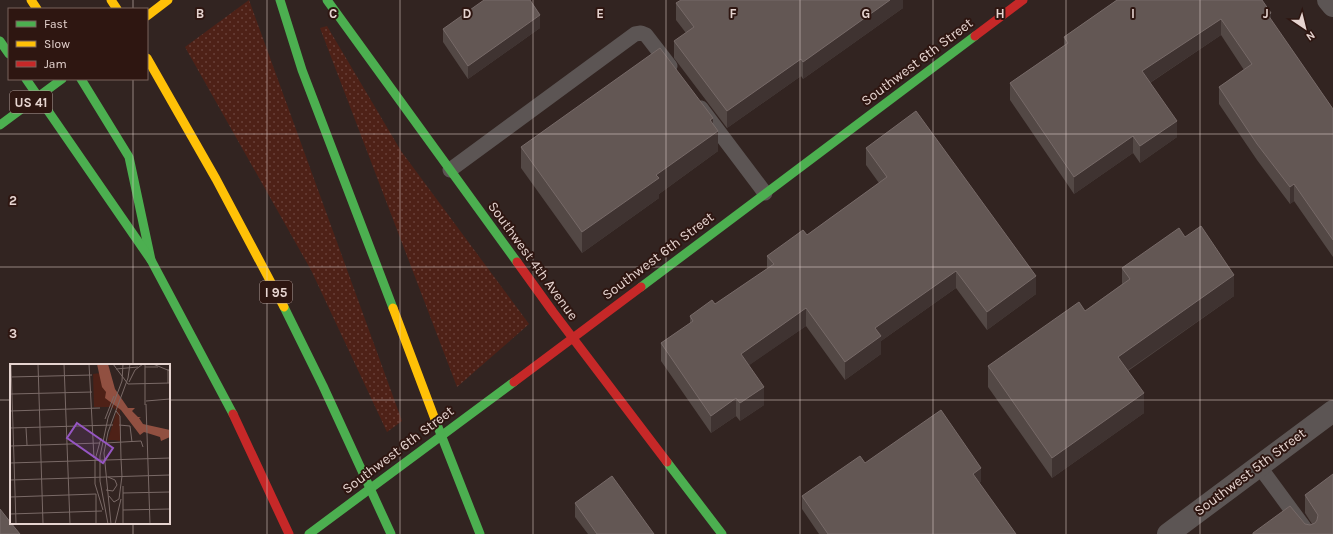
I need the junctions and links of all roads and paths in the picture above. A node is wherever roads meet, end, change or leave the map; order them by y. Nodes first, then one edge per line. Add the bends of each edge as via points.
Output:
1 (168, 0) edge
2 (280, 0) edge
3 (327, 0) edge
4 (1023, 0) edge
5 (1328, 0) edge
6 (1333, 6) edge
7 (148, 15) edge
8 (0, 41) edge
9 (8, 53) edge
10 (148, 60) edge
11 (679, 79) edge
12 (27, 80) edge
13 (61, 80) edge
14 (82, 80) edge
15 (693, 98) edge
16 (0, 125) edge
17 (450, 170) junction
18 (765, 193) junction
19 (151, 260) junction
20 (572, 338) junction
21 (1333, 411) edge
22 (1259, 466) junction
23 (289, 534) edge
24 (308, 534) edge
25 (391, 534) edge
26 (480, 534) edge
27 (722, 534) edge
28 (1168, 534) edge
29 (1309, 534) edge

1 - 7 main road
2 - 26 main road, bridge via 302,70
3 - 17 main road, Southwest 4th Avenue
4 - 18 main road, Southwest 6th Street
5 - 6 street
8 - 9 main road
10 - 25 main road, I 95, bridge via 258,256 323,385
11 - 17 lane via 646,35 636,34
12 - 19 main road, bridge
13 - 16 main road, US 41
14 - 19 main road via 129,157
15 - 18 lane
17 - 20 main road, Southwest 4th Avenue
18 - 20 main road, Southwest 6th Street
19 - 23 main road via 232,412
20 - 24 main road, Southwest 6th Street
20 - 27 main road, Southwest 4th Avenue
21 - 22 street, Southwest 5th Street
22 - 28 street, Southwest 5th Street
22 - 29 lane

